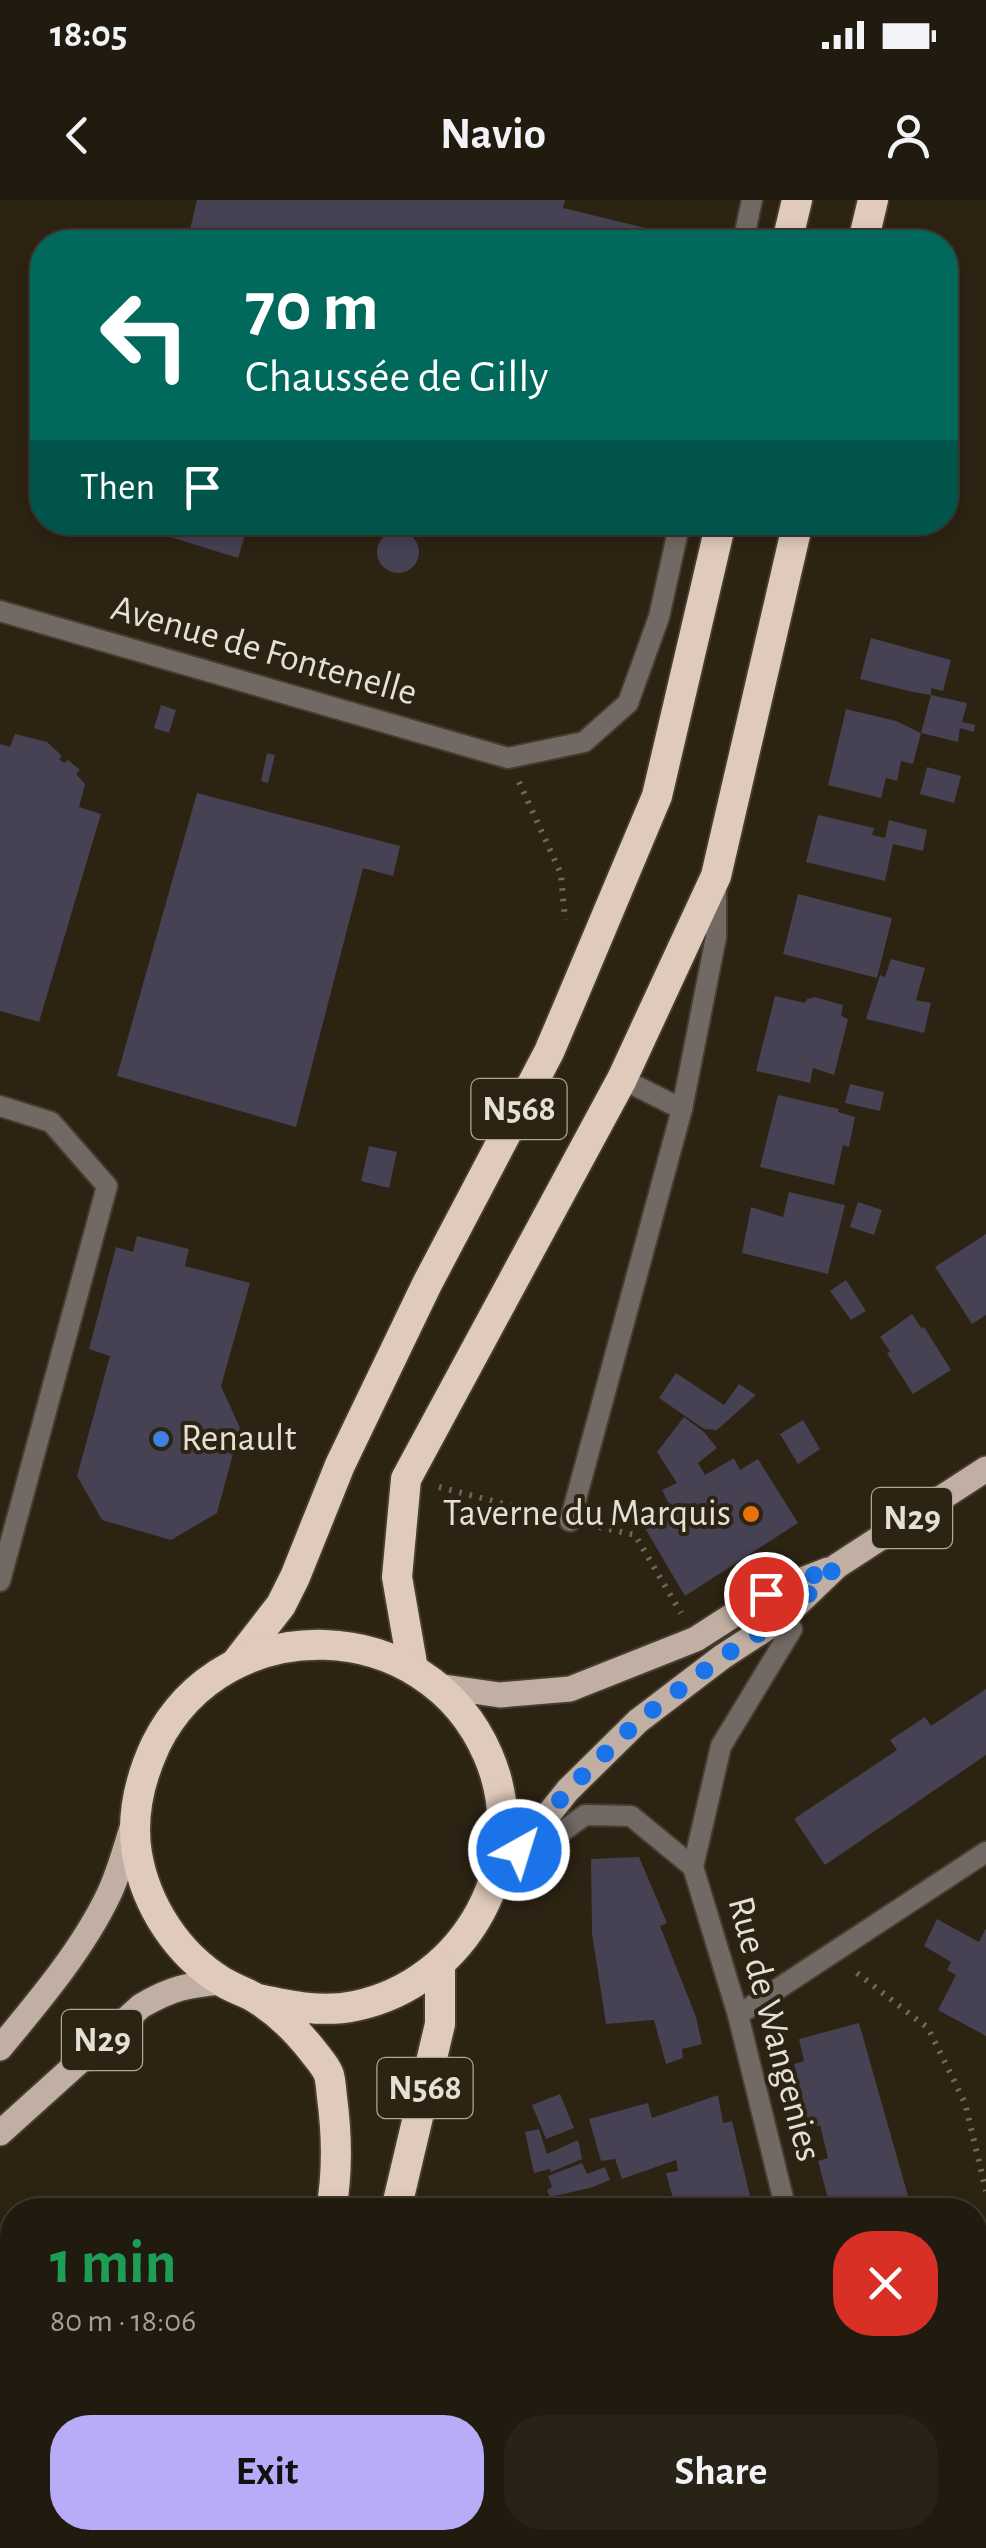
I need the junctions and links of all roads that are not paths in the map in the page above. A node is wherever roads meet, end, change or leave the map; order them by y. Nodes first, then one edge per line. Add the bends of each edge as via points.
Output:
1 (752, 200) edge
2 (797, 200) edge
3 (873, 200) edge
4 (746, 230) edge
5 (790, 230) edge
6 (866, 230) edge
7 (677, 535) edge
8 (718, 535) edge
9 (795, 535) edge
10 (0, 611) edge
11 (716, 876) junction
12 (622, 1079) junction
13 (0, 1106) edge
14 (682, 1109) junction
15 (986, 1470) edge
16 (570, 1521) road end
17 (837, 1566) junction
18 (0, 1581) edge
19 (786, 1616) junction
20 (236, 1663) junction
21 (425, 1678) junction
22 (136, 1813) junction
23 (986, 1852) edge
24 (693, 1868) junction
25 (495, 1881) junction
26 (440, 1965) junction
27 (222, 1982) junction
28 (258, 2000) junction
29 (738, 2015) junction
30 (0, 2048) edge
31 (0, 2133) edge
32 (324, 2198) edge
33 (399, 2198) edge
34 (783, 2198) edge

1 - 4 street
2 - 5 highway
3 - 6 highway
7 - 10 street, Avenue de Fontenelle via 659,617 628,703 584,742 508,758
8 - 20 highway, N568 via 657,796 550,1052 419,1300 281,1606
9 - 11 highway, N568
11 - 12 highway, N568
11 - 14 street via 716,936
12 - 14 street
12 - 21 highway, N568 via 406,1479 398,1577
13 - 18 street via 51,1122 108,1186
14 - 16 street
15 - 17 main road, N29
17 - 19 main road, N29
17 - 21 main road, N29 via 766,1594 696,1640 570,1689 500,1695
19 - 24 street via 792,1630 721,1746
19 - 25 main road, N29 via 638,1721 568,1790
20 - 21 highway via 280,1647 326,1643 370,1650
20 - 22 highway via 197,1689 166,1724 145,1767
21 - 25 highway via 467,1718 488,1755 500,1796
22 - 27 highway via 137,1853 156,1910 191,1958
22 - 30 main road, N29 via 100,1910
23 - 29 street
24 - 25 street via 631,1816 585,1815
24 - 29 street, Rue de Wangenies
25 - 26 highway via 473,1927
26 - 28 highway via 399,1992 354,2007 305,2010
26 - 33 highway, N568 via 440,2024
27 - 28 highway
27 - 31 main road, N29 via 168,1990 141,2006
28 - 32 highway, N568 via 298,2032 328,2072 338,2140
29 - 34 street, Rue de Wangenies

